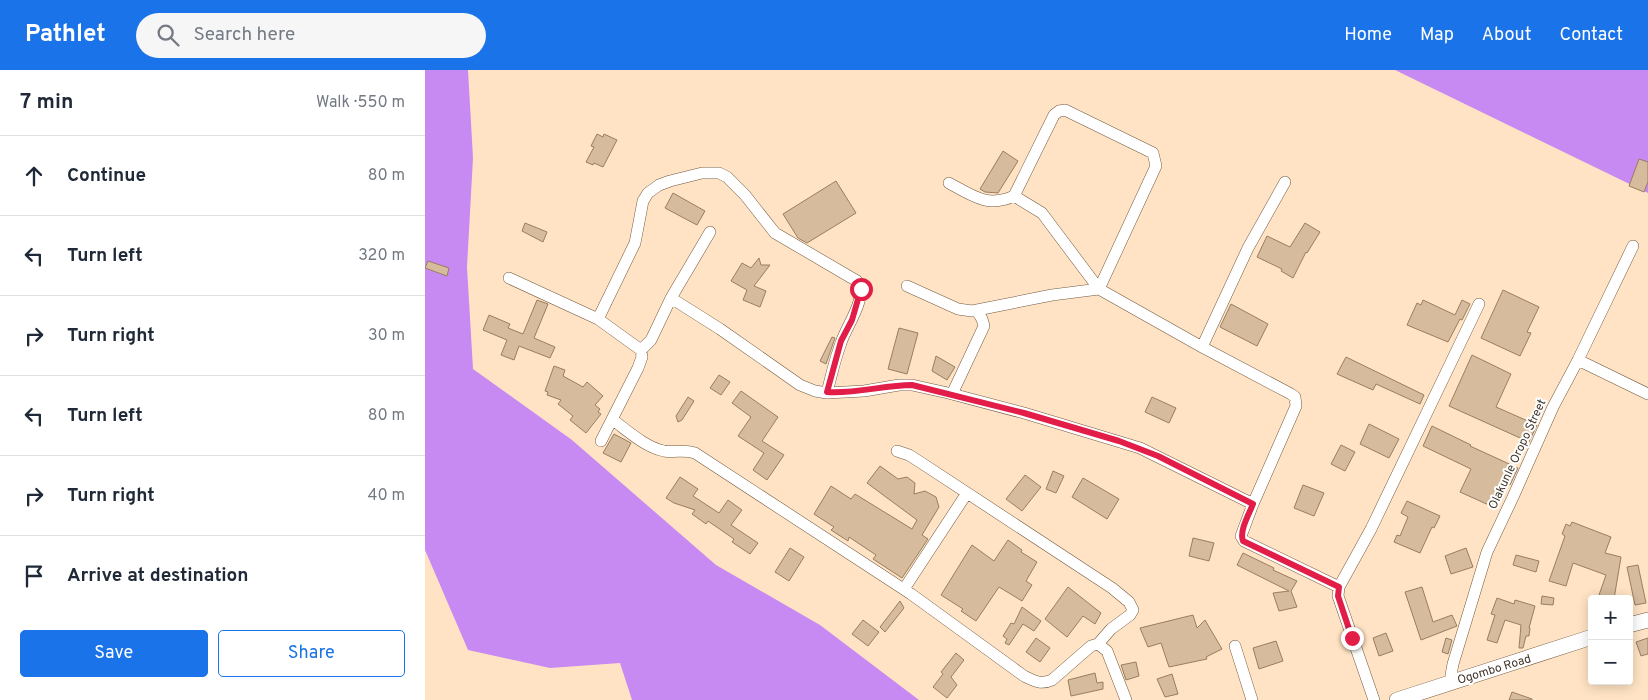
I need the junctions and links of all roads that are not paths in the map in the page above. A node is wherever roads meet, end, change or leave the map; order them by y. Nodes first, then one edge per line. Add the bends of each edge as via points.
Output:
1 (1285, 182) dead end
2 (949, 184) dead end
3 (1015, 196) junction
4 (710, 232) dead end
5 (1633, 246) dead end
6 (509, 278) dead end
7 (907, 286) dead end
8 (1099, 289) junction
9 (671, 298) junction
10 (1479, 304) dead end
11 (977, 311) junction
12 (598, 318) junction
13 (1202, 347) junction
14 (641, 350) junction
15 (1578, 360) junction
16 (827, 392) junction
17 (952, 394) junction
18 (1648, 394) edge
19 (613, 420) junction
20 (601, 441) dead end
21 (897, 451) dead end
22 (967, 493) junction
23 (1253, 504) junction
24 (1339, 587) junction
25 (904, 589) junction
26 (1648, 620) edge
27 (1633, 625) edge
28 (1588, 638) edge
29 (1098, 644) junction
30 (1235, 646) dead end
31 (1452, 682) junction
32 (1429, 695) edge
33 (1126, 700) edge
34 (1252, 700) edge
35 (1374, 700) edge
36 (1397, 700) edge

1 - 13 street via 1248,248
2 - 3 street via 990,202
3 - 8 street via 1042,213
3 - 8 street via 1054,114 1059,111 1065,110 1153,153 1156,166
4 - 9 street
5 - 15 street, Olakunle Oropo Street
6 - 12 street
7 - 11 street via 958,309
8 - 11 street
8 - 13 street
9 - 14 street via 651,340
9 - 16 street via 800,385
10 - 24 street via 1371,529
11 - 17 street via 984,326
12 - 14 street
12 - 16 street via 635,243 643,201 648,193 670,181 702,173 719,173 745,195 775,233 861,286
13 - 23 street via 1291,394 1297,402
14 - 19 street via 641,360
15 - 18 street
15 - 31 street, Olakunle Oropo Street via 1487,552 1453,664
16 - 17 street via 912,385
17 - 23 street via 1140,448
19 - 20 street
19 - 25 street via 650,446 695,453
21 - 22 street via 909,455
22 - 25 street
22 - 29 street via 1129,602 1133,610 1131,615 1111,629
23 - 24 street via 1242,532 1243,541
24 - 35 street via 1338,596
25 - 29 street via 1024,676 1039,683 1052,680 1091,646
26 - 27 main road
28 - 31 main road, Ogombo Road
29 - 33 street via 1107,651
30 - 34 street
31 - 32 main road, Ogombo Road
32 - 36 main road, Ogombo Road

